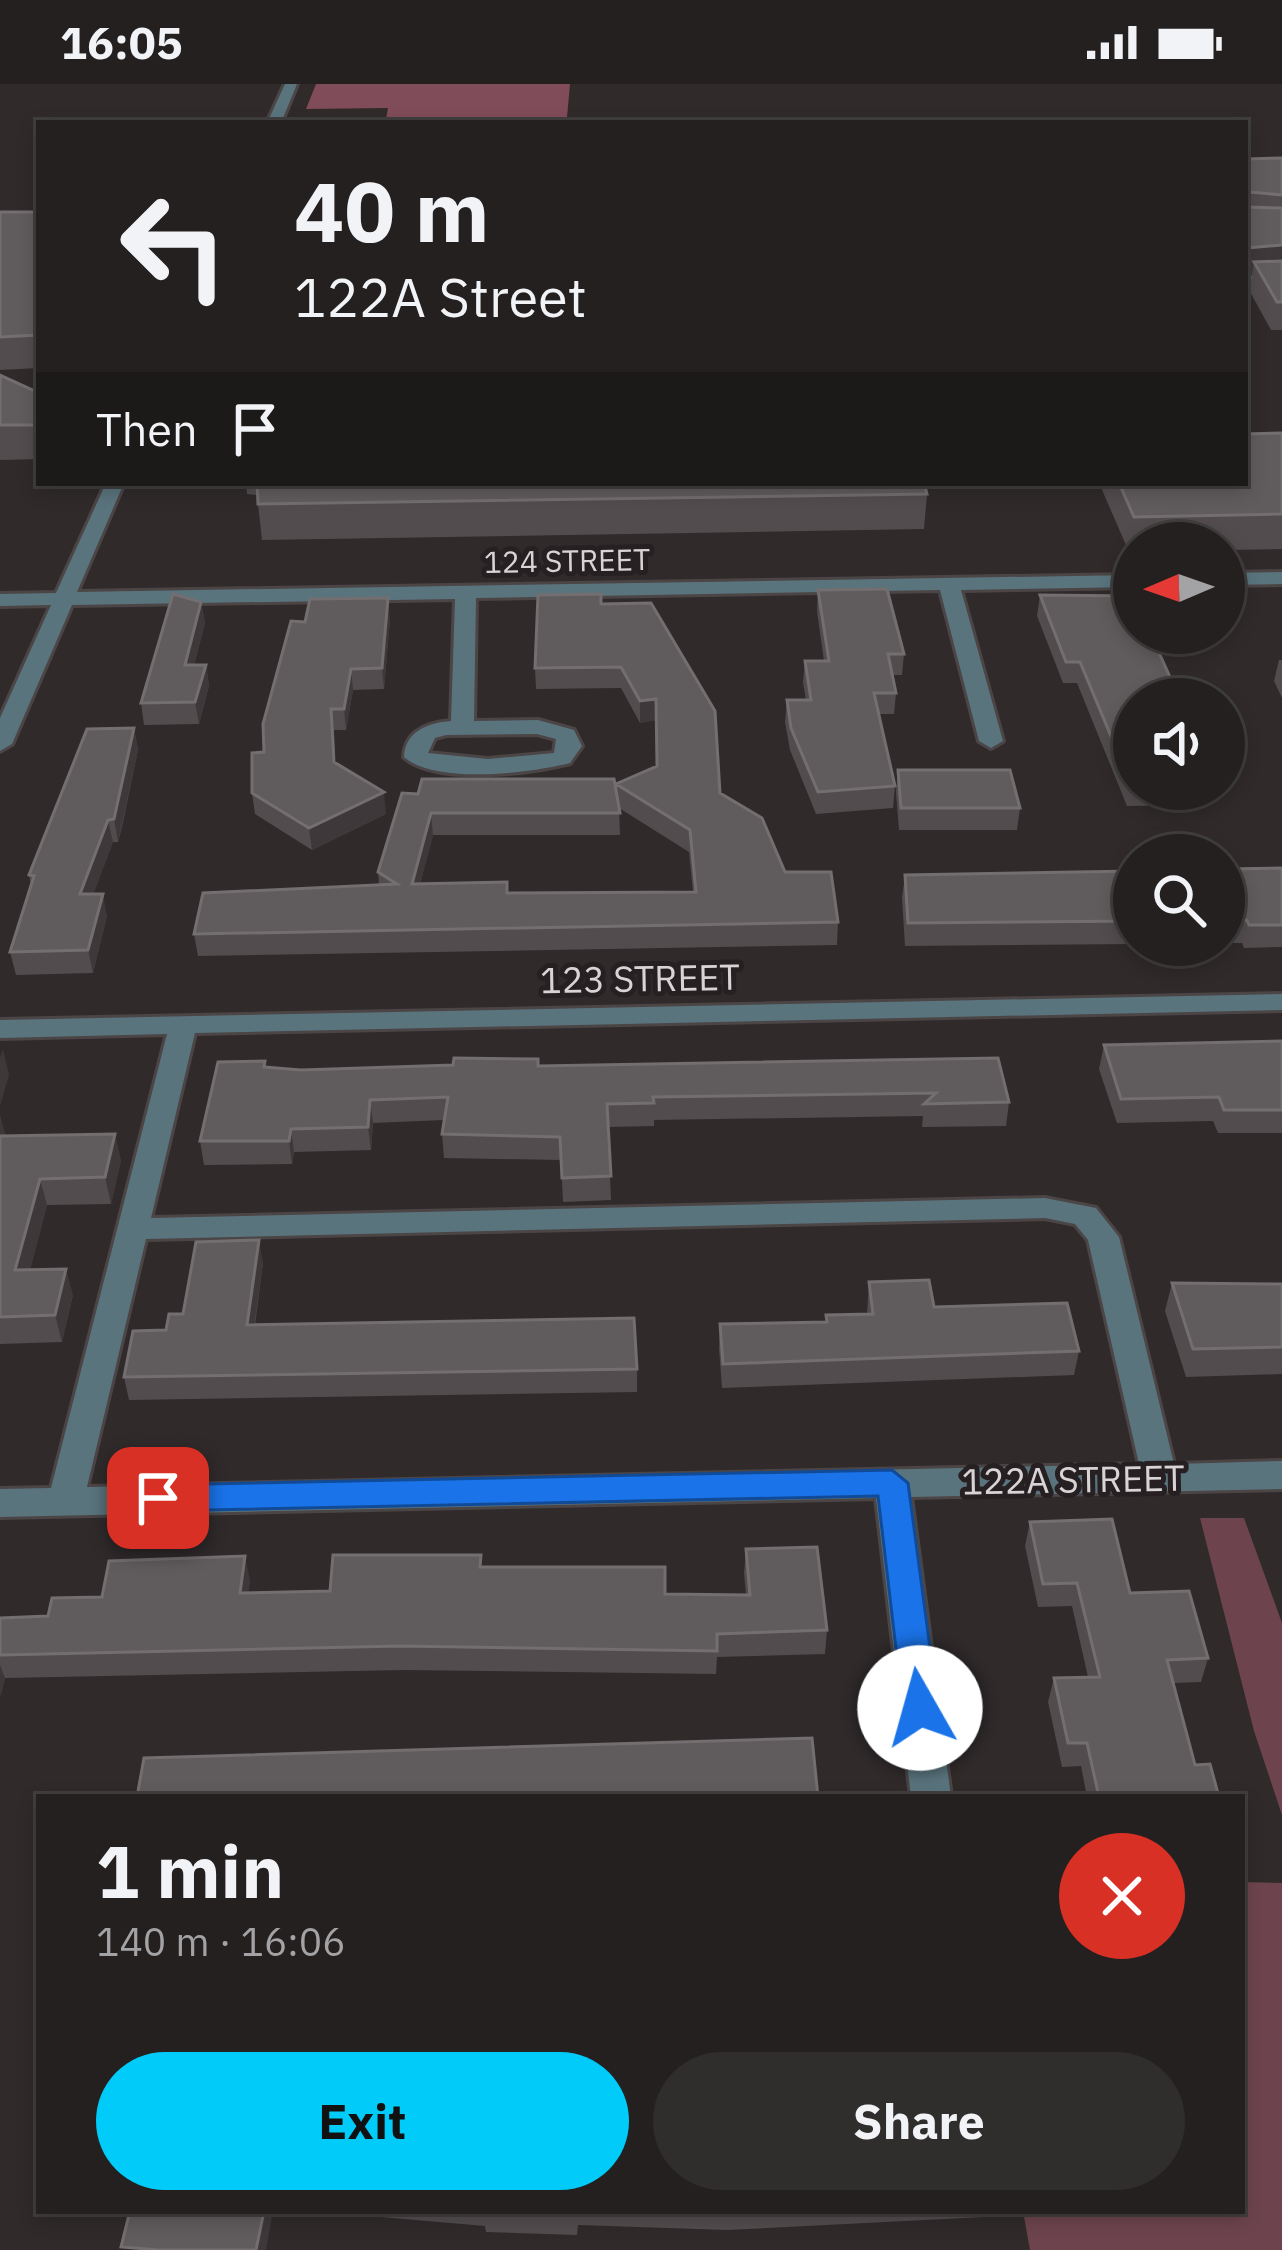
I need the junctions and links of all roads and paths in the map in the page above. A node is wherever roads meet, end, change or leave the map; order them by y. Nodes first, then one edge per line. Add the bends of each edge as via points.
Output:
1 (291, 84) edge
2 (275, 120) edge
3 (1282, 266) edge
4 (1248, 267) edge
5 (1248, 280) edge
6 (1282, 280) edge
7 (115, 486) edge
8 (1282, 578) edge
9 (1245, 579) edge
10 (1113, 580) edge
11 (949, 584) junction
12 (466, 592) junction
13 (65, 599) junction
14 (0, 600) edge
15 (461, 728) junction
16 (991, 741) dead end
17 (0, 744) edge
18 (1282, 1002) edge
19 (184, 1023) junction
20 (0, 1029) edge
21 (130, 1229) junction
22 (1282, 1475) edge
23 (1160, 1478) junction
24 (892, 1483) junction
25 (66, 1500) junction
26 (0, 1503) edge
27 (931, 1794) edge

1 - 2 street
3 - 4 street
5 - 6 street
7 - 13 street
8 - 9 street
10 - 11 street, 124 STREET
11 - 12 street, 124 STREET
11 - 16 street
12 - 13 street, 124 STREET
12 - 15 street
13 - 14 street, 124 STREET
13 - 17 street
15 - 15 street via 427,734 416,758 438,765 537,763 562,758 570,746 566,735 547,729
18 - 19 street, 123 STREET
19 - 20 street, 123 STREET
19 - 21 street
21 - 23 street via 1045,1208 1085,1215 1103,1237
21 - 25 street
22 - 23 street, 122A STREET
23 - 24 street, 122A STREET
24 - 25 street, 122A STREET
24 - 27 street
25 - 26 street, 122A STREET

